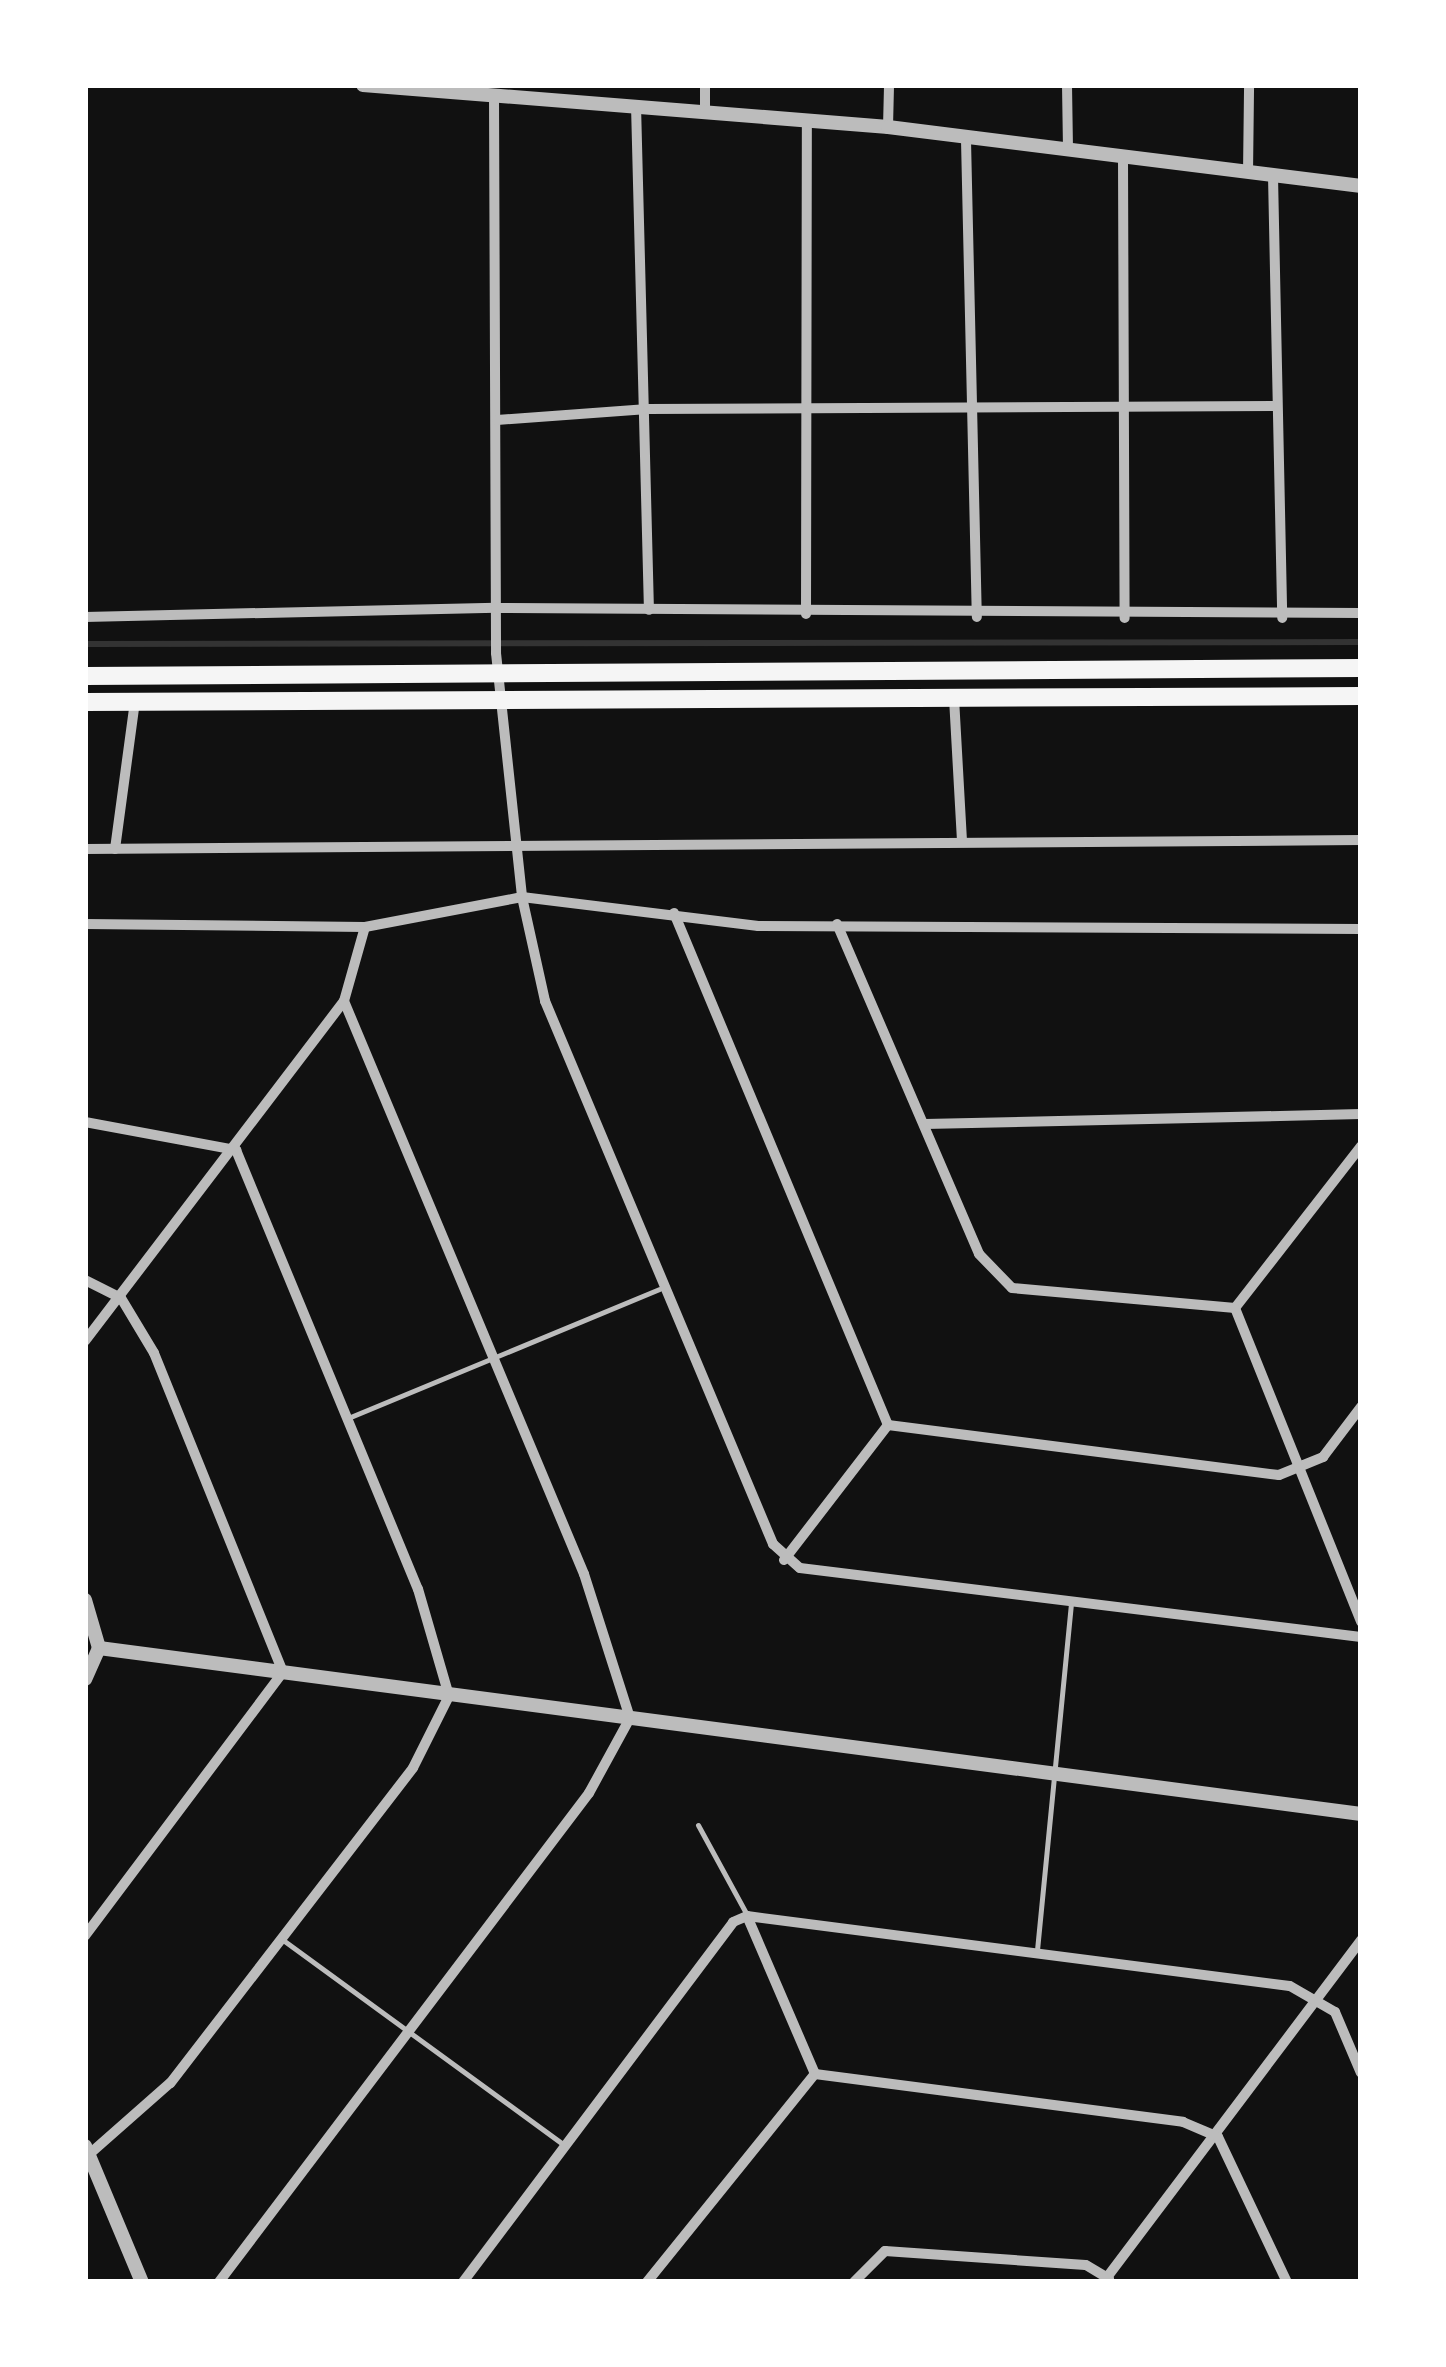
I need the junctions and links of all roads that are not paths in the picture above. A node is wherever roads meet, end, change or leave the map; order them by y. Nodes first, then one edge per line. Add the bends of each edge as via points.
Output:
1 (363, 85) edge
2 (705, 85) edge
3 (889, 85) edge
4 (1067, 85) edge
5 (1249, 85) edge
6 (523, 91) edge
7 (494, 96) junction
8 (636, 105) junction
9 (705, 109) junction
10 (807, 119) junction
11 (888, 127) junction
12 (966, 140) junction
13 (1068, 150) junction
14 (1124, 158) junction
15 (1248, 173) junction
16 (1273, 176) junction
17 (1361, 186) edge
18 (1272, 406) junction
19 (648, 409) junction
20 (1123, 409) junction
21 (810, 410) junction
22 (967, 414) junction
23 (497, 420) junction
24 (496, 608) junction
25 (648, 610) junction
26 (1361, 613) edge
27 (806, 614) junction
28 (85, 617) edge
29 (977, 617) junction
30 (1125, 618) junction
31 (1282, 618) junction
32 (1361, 668) edge
33 (500, 674) junction
34 (85, 676) edge
35 (1361, 696) edge
36 (954, 698) junction
37 (508, 700) junction
38 (85, 702) edge
39 (135, 702) junction
40 (962, 840) junction
41 (1361, 840) edge
42 (520, 845) junction
43 (85, 849) edge
44 (115, 849) junction
45 (522, 897) junction
46 (674, 913) junction
47 (85, 924) edge
48 (837, 924) junction
49 (365, 927) junction
50 (1361, 930) edge
51 (344, 1000) junction
52 (1361, 1114) edge
53 (85, 1122) edge
54 (925, 1124) junction
55 (1361, 1146) edge
56 (236, 1150) junction
57 (85, 1280) edge
58 (658, 1289) junction
59 (121, 1298) junction
60 (1235, 1308) junction
61 (85, 1341) edge
62 (496, 1356) junction
63 (1361, 1407) edge
64 (348, 1418) junction
65 (888, 1426) junction
66 (1306, 1470) junction
67 (784, 1560) junction
68 (85, 1600) edge
69 (1071, 1604) junction
70 (1361, 1622) edge
71 (1361, 1637) edge
72 (100, 1648) junction
73 (283, 1672) junction
74 (85, 1679) edge
75 (449, 1696) junction
76 (630, 1718) junction
77 (1050, 1772) junction
78 (1361, 1814) edge
79 (698, 1825) dead end
80 (748, 1916) junction
81 (85, 1936) edge
82 (281, 1938) junction
83 (1361, 1940) edge
84 (1037, 1950) junction
85 (1318, 1996) junction
86 (410, 2030) junction
87 (1361, 2073) edge
88 (815, 2074) junction
89 (1218, 2137) junction
90 (566, 2146) junction
91 (87, 2154) edge
92 (1109, 2279) edge
93 (142, 2282) edge
94 (220, 2282) edge
95 (463, 2282) edge
96 (647, 2282) edge
97 (854, 2282) edge
98 (1287, 2282) edge

1 - 7 street
2 - 9 street
3 - 11 street
4 - 13 street
5 - 15 street
6 - 7 street
6 - 8 street
7 - 23 street
8 - 9 street
8 - 19 street
9 - 10 street
10 - 11 street
10 - 21 street
11 - 12 street
12 - 13 street
12 - 22 street
13 - 14 street
14 - 15 street
14 - 20 street
15 - 16 street
16 - 17 street
16 - 18 street
18 - 20 street
18 - 31 street
19 - 21 street
19 - 23 street
19 - 25 street
20 - 22 street
20 - 30 street
21 - 22 street
21 - 27 street
22 - 29 street
23 - 24 street
24 - 25 street
24 - 28 street
24 - 33 street
25 - 27 street
26 - 31 street
27 - 29 street
29 - 30 street
30 - 31 street
32 - 33 highway
33 - 34 highway
33 - 37 street
35 - 36 highway
36 - 37 highway
36 - 40 street
37 - 39 highway
37 - 42 street
38 - 39 highway
39 - 44 street
40 - 41 street
40 - 42 street
42 - 44 street
42 - 45 street
43 - 44 street
45 - 46 street
45 - 49 street
45 - 58 street via 545,1000
46 - 48 street
46 - 65 street
47 - 49 street
48 - 50 street
48 - 54 street
49 - 51 street
51 - 56 street
51 - 62 street
52 - 54 street
53 - 56 street
54 - 60 street via 979,1254 1012,1288
55 - 60 street
56 - 59 street
56 - 64 street
57 - 59 street
58 - 62 lane
58 - 67 street
59 - 61 street
59 - 73 street via 154,1352
60 - 66 street
62 - 64 lane
62 - 76 street
63 - 66 street
64 - 75 street via 418,1589
65 - 66 street via 1280,1476
65 - 67 street
66 - 70 street
67 - 69 street
68 - 72 street
69 - 71 street
69 - 77 lane
72 - 73 street
72 - 74 street
73 - 75 street
73 - 81 street
75 - 76 street
75 - 82 street via 413,1768
76 - 77 street
76 - 86 street via 589,1794
77 - 78 street
77 - 84 lane
79 - 80 lane
80 - 84 street
80 - 88 street
80 - 90 street via 733,1922
82 - 86 lane
82 - 91 street via 170,2083
83 - 85 street
84 - 85 street via 1246,1976
85 - 87 street
85 - 89 street
86 - 90 lane
86 - 94 street
88 - 89 street via 1183,2122
88 - 96 street
89 - 92 street
89 - 98 street
90 - 95 street
91 - 93 street
92 - 97 street via 1086,2265 885,2251

